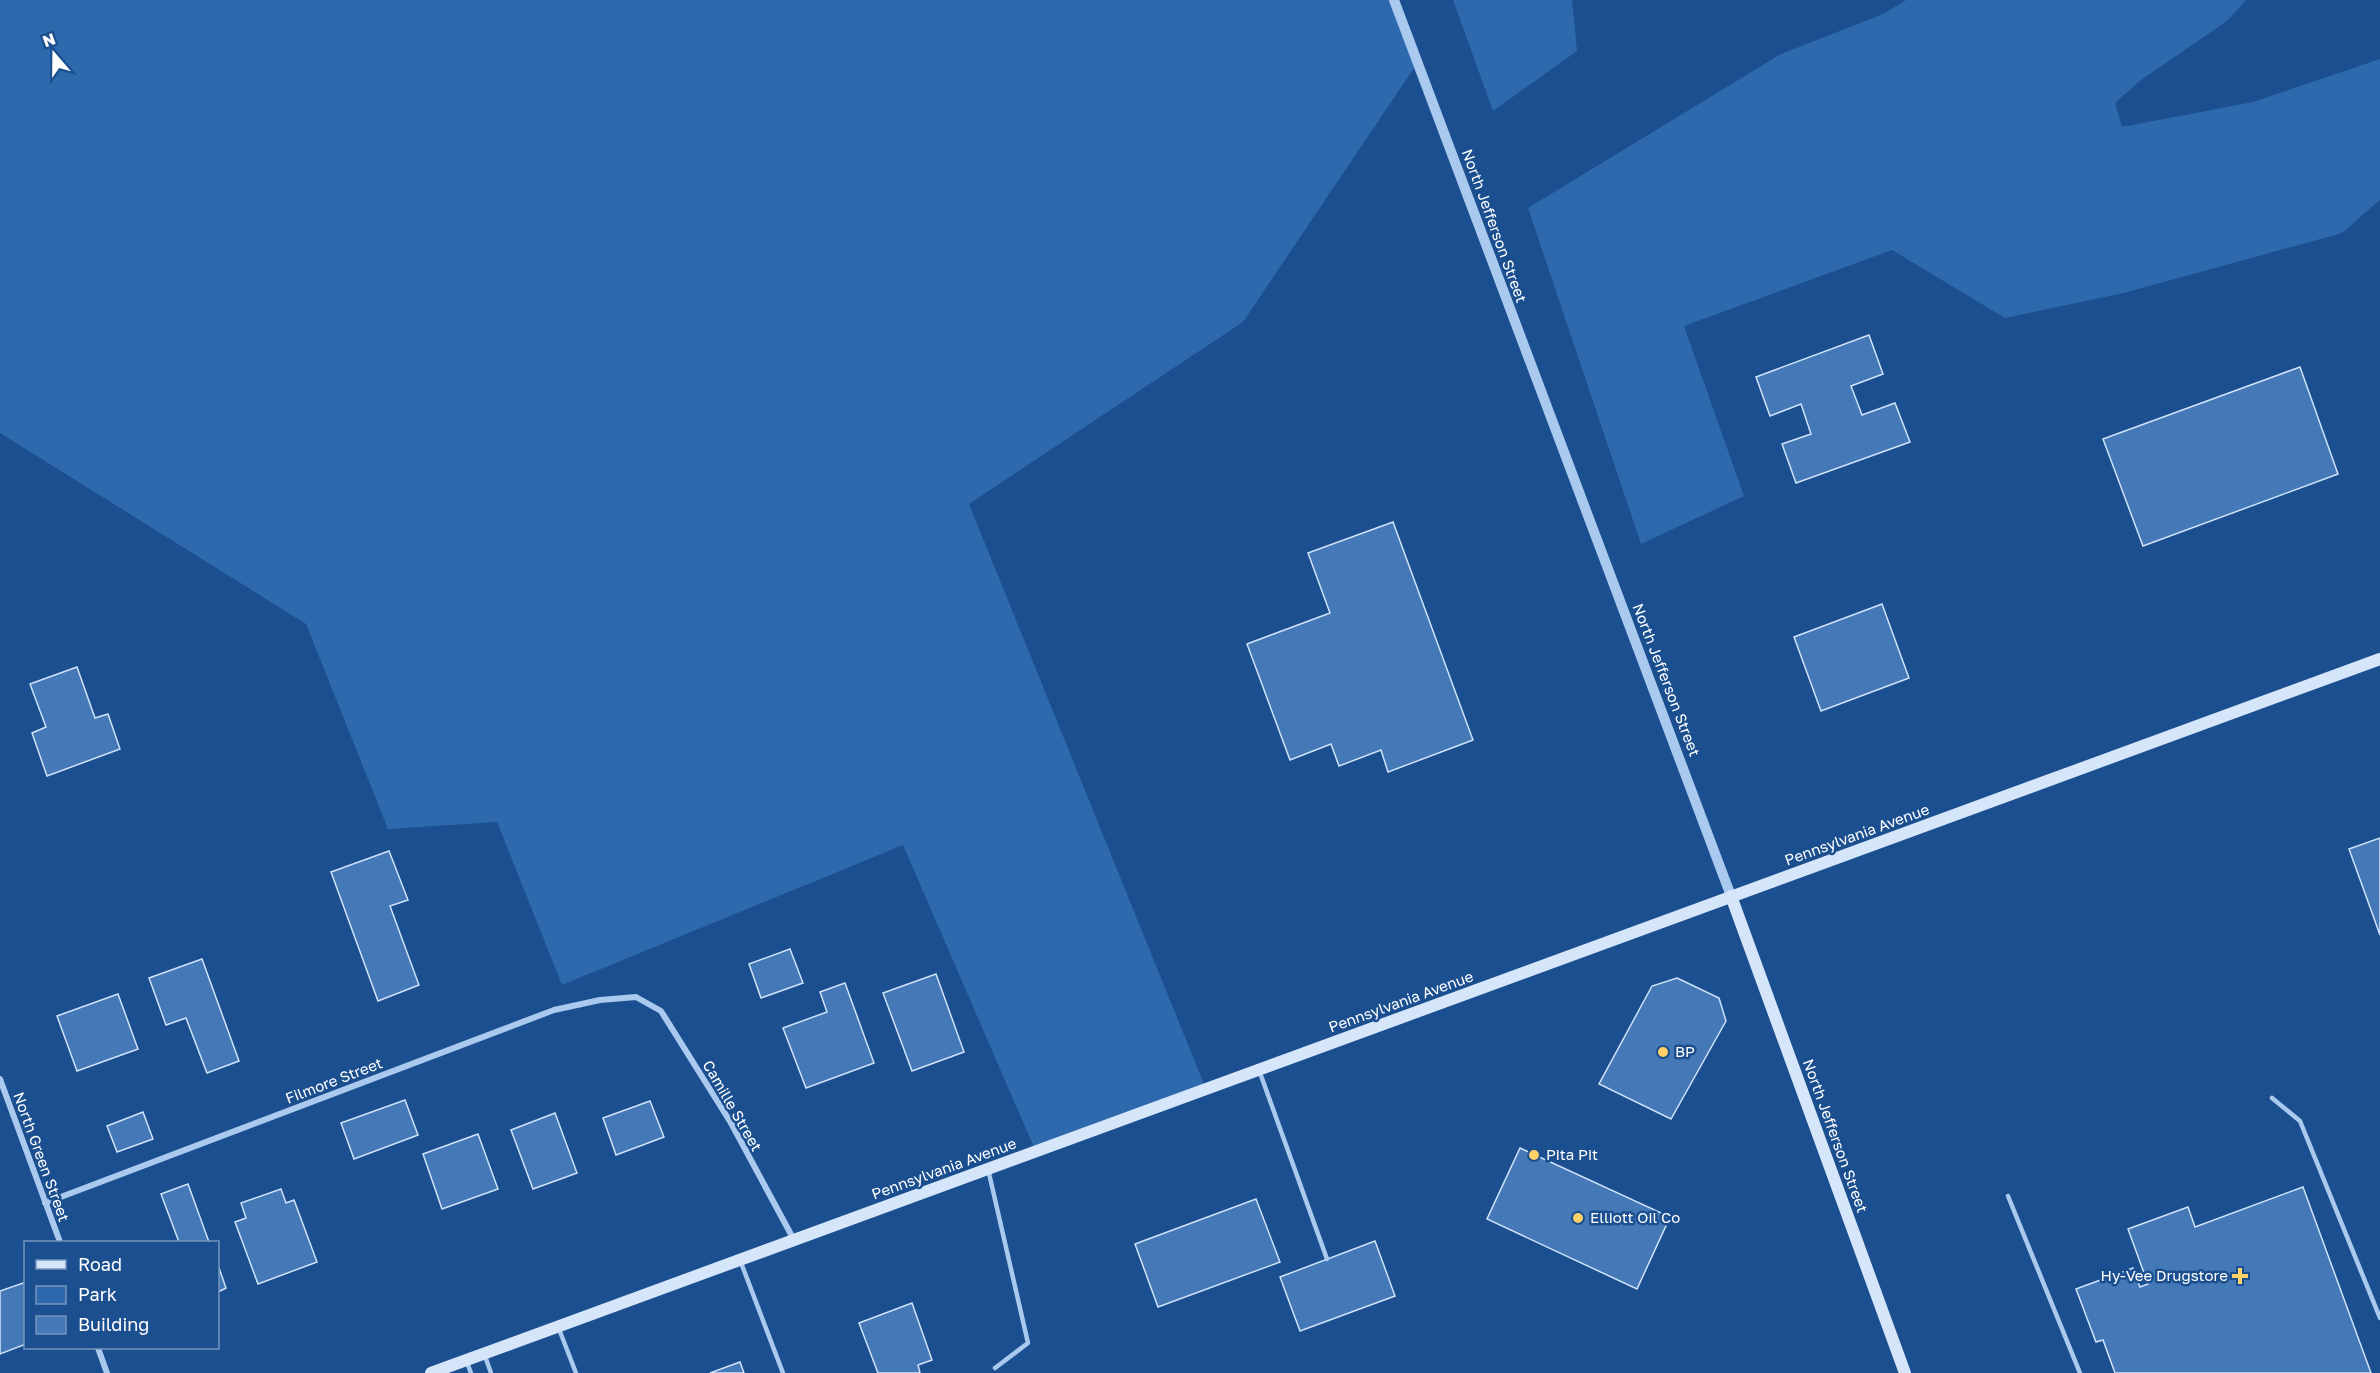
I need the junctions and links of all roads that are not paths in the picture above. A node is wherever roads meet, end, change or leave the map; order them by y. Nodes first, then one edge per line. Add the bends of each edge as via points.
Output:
1 (1394, 0) edge
2 (2380, 659) edge
3 (1731, 897) junction
4 (636, 997) joint
5 (1259, 1070) junction
6 (0, 1079) edge
7 (2272, 1098) dead end
8 (988, 1169) junction
9 (2008, 1196) dead end
10 (45, 1203) junction
11 (794, 1240) junction
12 (60, 1241) edge
13 (1327, 1259) dead end
14 (740, 1260) junction
15 (2380, 1318) edge
16 (558, 1326) junction
17 (99, 1349) edge
18 (484, 1353) junction
19 (466, 1360) junction
20 (995, 1368) dead end
21 (107, 1373) edge
22 (431, 1373) edge
23 (471, 1373) edge
24 (491, 1373) edge
25 (576, 1373) edge
26 (783, 1373) edge
27 (1905, 1373) edge
28 (2080, 1373) edge

1 - 3 street, North Jefferson Street
2 - 3 main road, Pennsylvania Avenue
3 - 5 main road, Pennsylvania Avenue
3 - 27 main road, North Jefferson Street
4 - 10 street, Filmore Street via 554,1010
4 - 11 street, Camille Street via 662,1011 731,1124
5 - 8 main road, Pennsylvania Avenue
5 - 13 lane
6 - 10 street, North Green Street
7 - 15 lane via 2300,1121
8 - 11 main road, Pennsylvania Avenue
8 - 20 lane via 1028,1343
9 - 28 lane
10 - 12 street, North Green Street
11 - 14 main road, Pennsylvania Avenue
14 - 16 main road, Pennsylvania Avenue
14 - 26 lane
16 - 18 main road, Pennsylvania Avenue
16 - 25 lane
17 - 21 street
18 - 19 main road, Pennsylvania Avenue
18 - 24 lane
19 - 22 main road, Pennsylvania Avenue
19 - 23 lane

